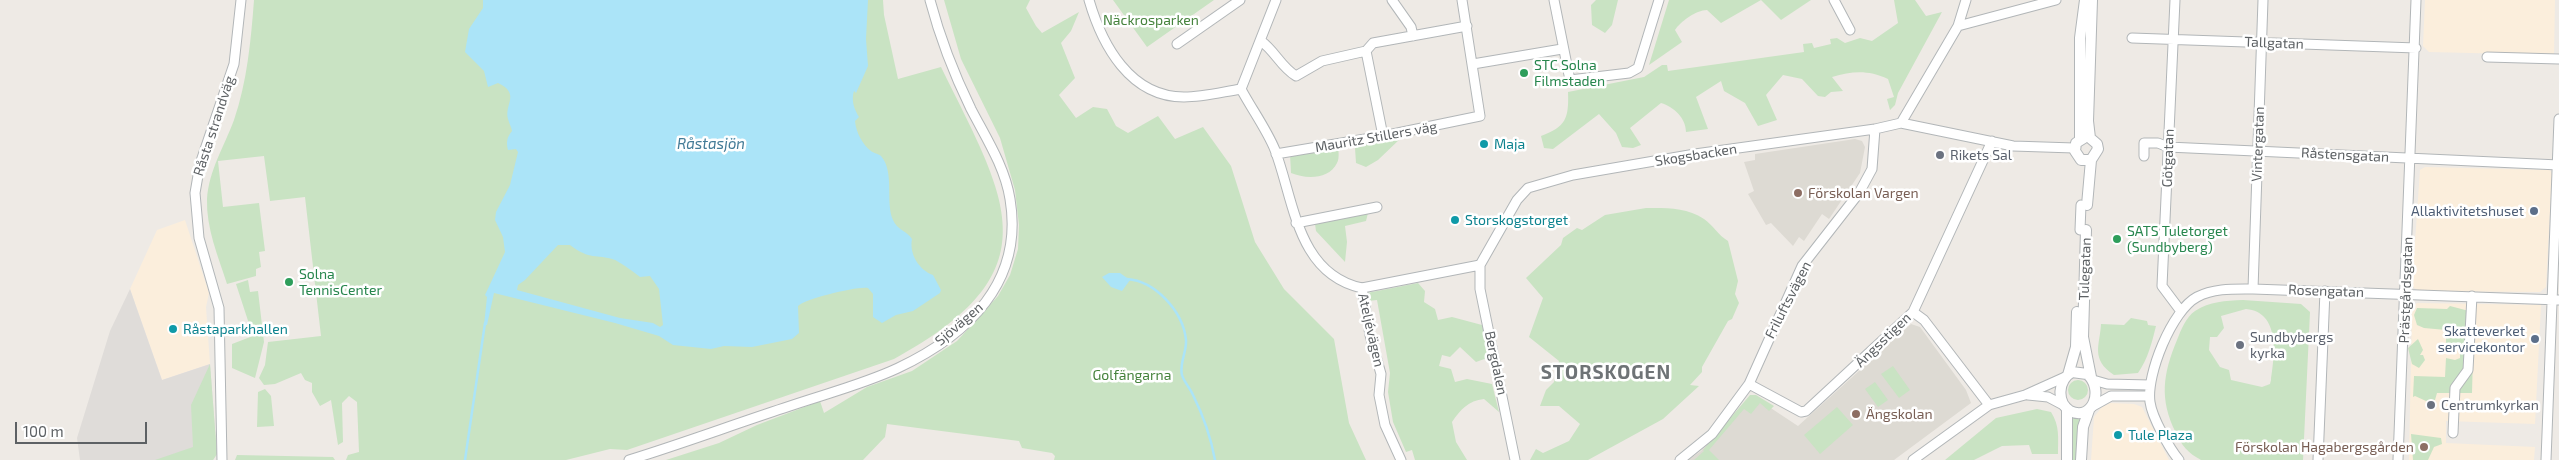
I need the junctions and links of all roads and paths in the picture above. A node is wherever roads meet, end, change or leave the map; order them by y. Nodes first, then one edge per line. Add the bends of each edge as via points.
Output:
1 (241, 0) edge
2 (930, 0) edge
3 (1089, 0) edge
4 (1240, 0) edge
5 (1276, 0) edge
6 (1392, 0) edge
7 (1462, 0) edge
8 (1554, 0) edge
9 (1659, 0) edge
10 (1834, 0) edge
11 (1966, 0) edge
12 (2056, 0) edge
13 (2085, 0) edge
14 (2092, 0) edge
15 (2175, 0) edge
16 (2263, 0) edge
17 (2416, 0) edge
18 (1467, 26) junction
19 (1958, 26) junction
20 (1850, 30) dead end
21 (1413, 36) junction
22 (2132, 38) dead end
23 (2173, 39) junction
24 (1261, 41) junction
25 (2261, 43) junction
26 (1177, 44) dead end
27 (1562, 48) junction
28 (2416, 48) junction
29 (1366, 50) junction
30 (2487, 57) dead end
31 (2559, 59) edge
32 (1473, 64) junction
33 (1241, 89) junction
34 (2559, 119) edge
35 (1901, 123) junction
36 (1875, 129) junction
37 (1383, 136) junction
38 (2085, 138) junction
39 (1992, 141) junction
40 (2168, 146) junction
41 (2074, 148) junction
42 (2257, 151) junction
43 (1276, 154) junction
44 (2144, 156) dead end
45 (2412, 158) junction
46 (2086, 160) junction
47 (2558, 165) edge
48 (2084, 205) joint
49 (1377, 207) dead end
50 (1296, 223) junction
51 (2083, 230) junction
52 (1480, 265) junction
53 (1362, 288) junction
54 (2253, 289) junction
55 (2325, 291) junction
56 (2406, 294) junction
57 (2472, 296) junction
58 (2555, 300) edge
59 (2180, 310) junction
60 (1913, 312) junction
61 (2066, 376) junction
62 (2092, 378) junction
63 (1748, 384) junction
64 (2150, 385) junction
65 (2025, 394) junction
66 (2149, 396) junction
67 (1989, 405) junction
68 (2066, 408) junction
69 (2091, 408) junction
70 (2452, 433) dead end
71 (222, 460) edge
72 (629, 460) edge
73 (1402, 460) edge
74 (1516, 460) edge
75 (1680, 460) edge
76 (1913, 460) edge
77 (2067, 460) edge
78 (2081, 460) edge
79 (2179, 460) edge
80 (2318, 460) edge
81 (2398, 460) edge
82 (2546, 460) edge

1 - 71 street, Råsta strandväg via 234,64 200,164 195,193 199,238 219,308
2 - 72 street, Sjövägen via 940,40 1007,185 1013,236 1000,284 951,336 899,368
3 - 33 street via 1104,41 1118,63 1135,80 1167,95 1184,97
4 - 26 street
5 - 24 street
6 - 21 street via 1411,27
7 - 18 street
8 - 27 street
9 - 27 street via 1638,68 1570,80
10 - 20 street
11 - 19 street
12 - 19 street
13 - 38 street, Tulegatan via 2080,38
14 - 38 street, Tulegatan
15 - 23 street, Götgatan
16 - 25 street, Vintergatan
17 - 28 street, Prästgårdsgatan
18 - 21 street
18 - 32 street
19 - 35 street
21 - 29 street via 1373,43
22 - 23 street, Tallgatan
23 - 25 street, Tallgatan
23 - 40 street, Götgatan
24 - 29 street via 1272,48 1286,69 1296,76 1322,61
24 - 33 street
25 - 28 street, Tallgatan
25 - 42 street, Vintergatan
27 - 32 street
28 - 45 street, Prästgårdsgatan
29 - 37 street
30 - 31 street
32 - 37 street, Mauritz Stillers väg via 1481,113 1476,118
33 - 43 street, Ateljévägen
34 - 47 street
35 - 36 street, Skogsbacken
35 - 39 street, Skogsbacken
36 - 52 street, Skogsbacken via 1695,154 1540,183 1528,188 1517,200
36 - 63 street, Friluftsvägen via 1872,169 1859,193 1802,266
37 - 43 street, Mauritz Stillers väg
38 - 41 street
38 - 46 street, Tulegatan via 2095,142 2098,149
39 - 41 street, Skogsbacken via 2013,146
39 - 60 street, Ängsstigen
40 - 42 street, Råstensgatan
40 - 44 street, Råstensgatan via 2144,143
40 - 59 street, Götgatan via 2162,286
41 - 46 street via 2077,156
42 - 45 street, Råstensgatan
42 - 54 street, Vintergatan
43 - 50 street, Ateljévägen
45 - 47 street, Råstensgatan
45 - 56 street, Prästgårdsgatan
46 - 48 street, Tulegatan
47 - 58 street
48 - 51 street, Tulegatan
49 - 50 street
50 - 53 street, Ateljévägen via 1325,269 1340,280
51 - 61 street, Tulegatan via 2076,347
51 - 62 street, Tulegatan via 2083,338
52 - 53 street
52 - 74 street, Bergdalen via 1480,289
53 - 73 street, Ateljévägen via 1381,374 1379,396 1385,425
54 - 55 street, Rosengatan
54 - 59 street, Rosengatan via 2213,291 2196,297
55 - 56 street, Rosengatan
55 - 80 street
56 - 57 street, Rosengatan
56 - 81 street, Prästgårdsgatan
57 - 58 street, Rosengatan
57 - 70 street via 2468,370 2455,388
58 - 82 street
59 - 64 street, Rosengatan via 2169,328
60 - 63 street, Ängsstigen via 1806,411 1801,412
60 - 67 street via 1924,320
61 - 62 street via 2083,372
61 - 65 street
61 - 68 street via 2061,389
62 - 64 street via 2111,384
62 - 69 street via 2096,393
63 - 75 street, Friluftsvägen via 1712,434
64 - 66 street, Rosengatan
65 - 67 street
65 - 68 street via 2048,397
66 - 69 street via 2111,396
66 - 79 street via 2154,416
67 - 76 street
68 - 69 street via 2079,414
68 - 77 street
69 - 78 street via 2083,427

